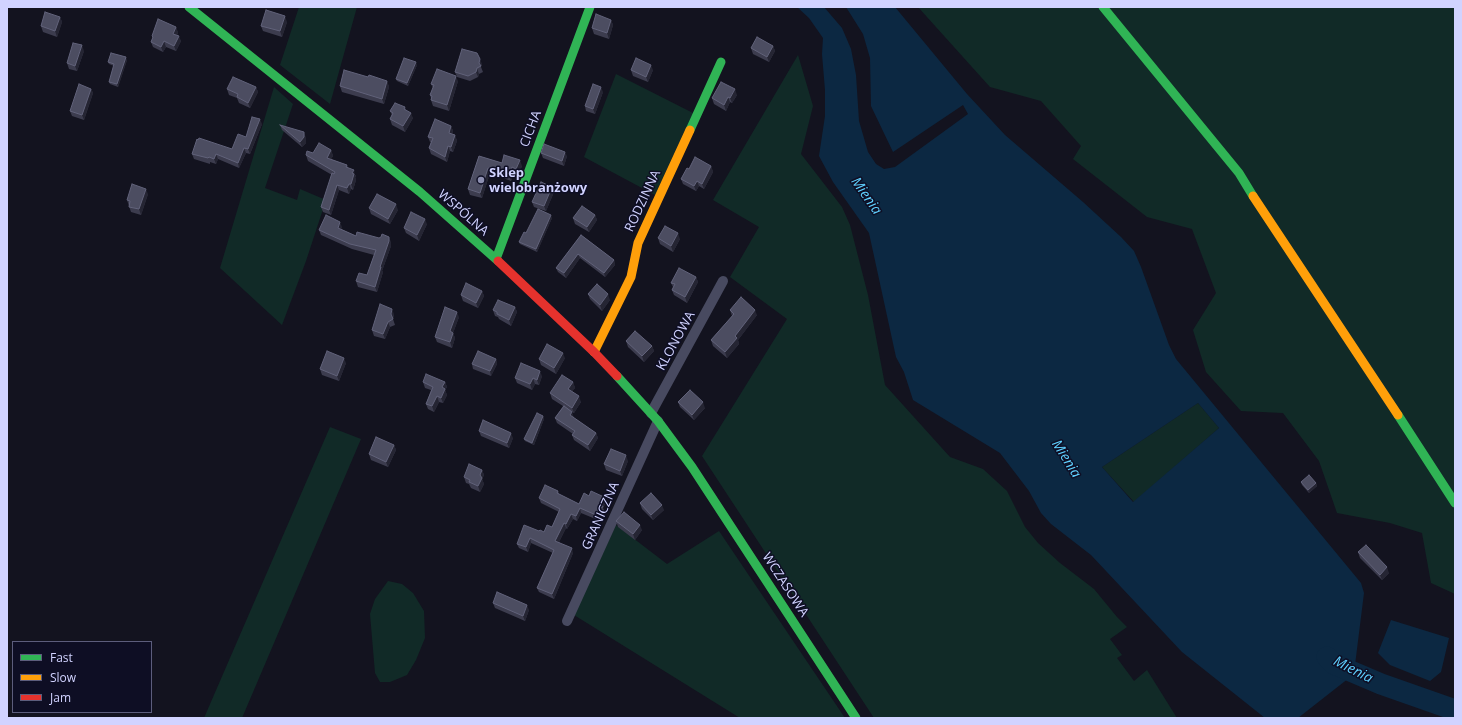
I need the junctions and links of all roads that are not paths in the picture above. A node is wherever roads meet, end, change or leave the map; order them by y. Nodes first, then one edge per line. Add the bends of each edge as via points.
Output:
1 (190, 7) edge
2 (590, 7) edge
3 (1103, 7) edge
4 (721, 62) dead end
5 (496, 259) junction
6 (723, 281) dead end
7 (594, 352) junction
8 (651, 413) junction
9 (658, 421) junction
10 (692, 467) joint
11 (1455, 503) edge
12 (567, 621) dead end
13 (856, 718) edge

1 - 5 street, WSPÓLNA via 420,192
2 - 5 street, CICHA
3 - 11 street via 1240,173
4 - 7 street, RODZINNA via 638,243 631,277
5 - 7 street, WSPÓLNA
6 - 8 street, KLONOWA
7 - 8 street, WSPÓLNA
8 - 9 street, WSPÓLNA
9 - 10 street, WSPÓLNA
9 - 12 street, GRANICZNA
10 - 13 street, WCZASOWA

